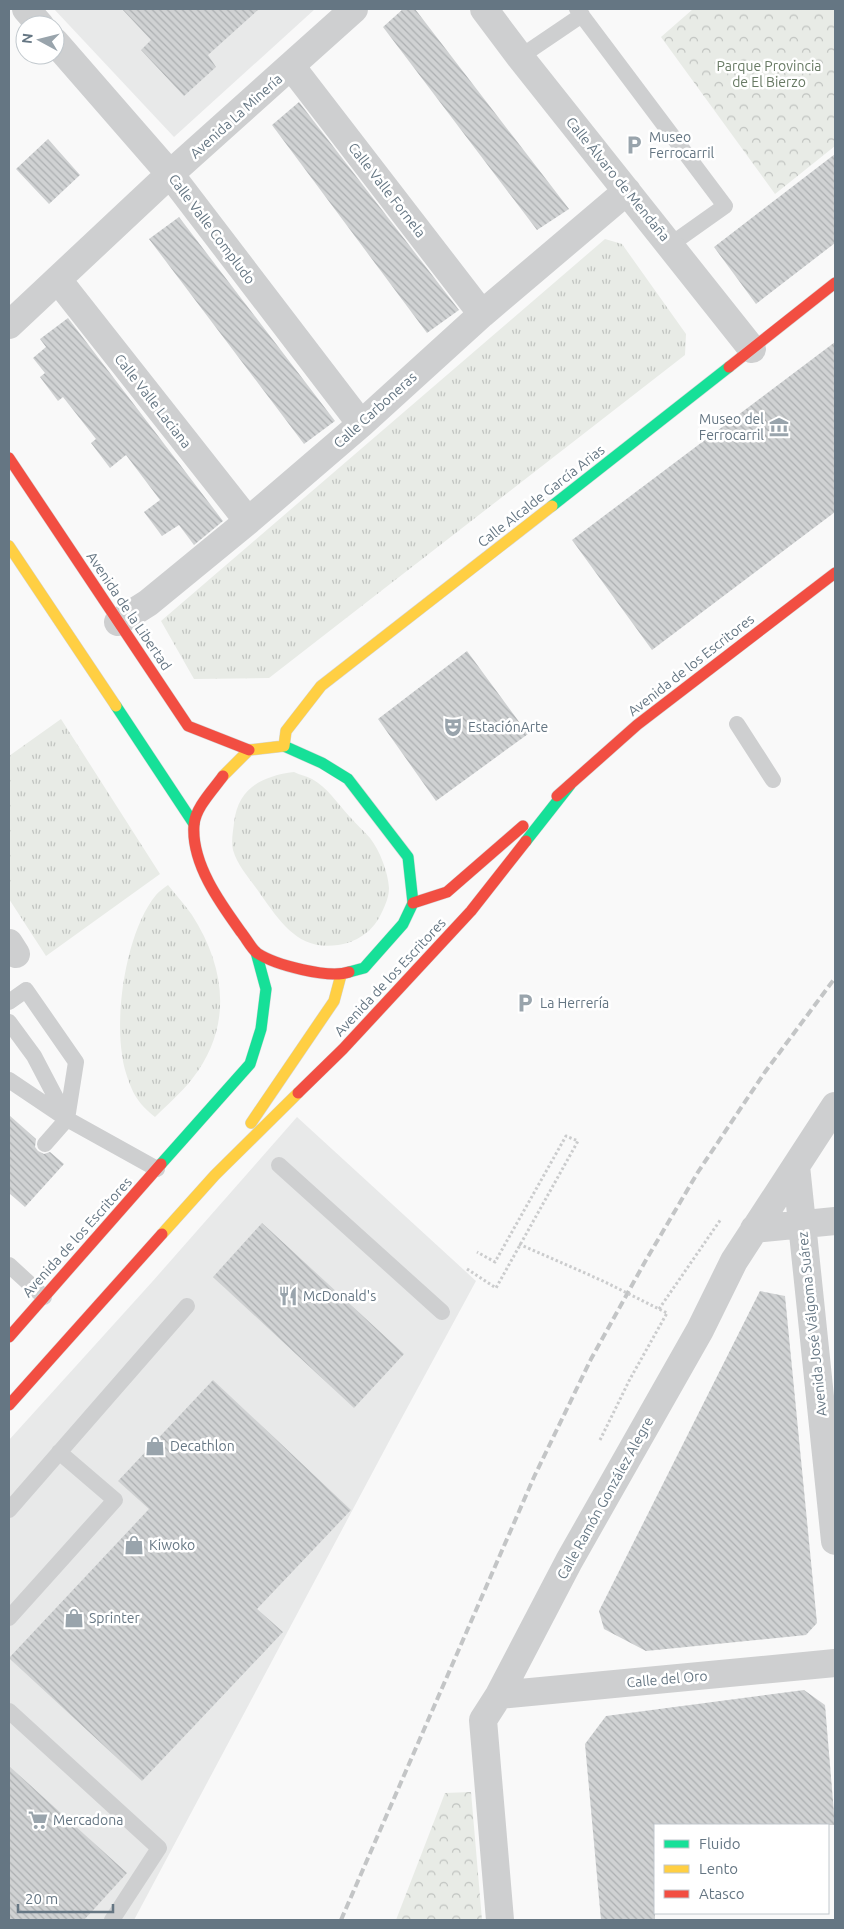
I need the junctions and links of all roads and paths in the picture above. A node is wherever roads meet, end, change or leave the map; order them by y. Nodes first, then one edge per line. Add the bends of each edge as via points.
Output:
1 (354, 9) edge
2 (484, 9) edge
3 (579, 12) edge
4 (65, 53) edge
5 (520, 57) junction
6 (291, 66) junction
7 (170, 174) junction
8 (627, 191) junction
9 (670, 246) junction
10 (58, 280) junction
11 (835, 283) edge
12 (482, 314) junction
13 (9, 326) edge
14 (752, 349) junction
15 (361, 424) junction
16 (9, 458) edge
17 (248, 521) junction
18 (9, 546) edge
19 (835, 574) edge
20 (118, 622) junction
21 (737, 724) dead end
22 (284, 746) junction
23 (249, 750) junction
24 (773, 780) dead end
25 (570, 785) junction
26 (194, 824) junction
27 (413, 903) junction
28 (256, 952) junction
29 (341, 975) junction
30 (9, 1002) edge
31 (9, 1022) edge
32 (9, 1080) edge
33 (835, 1106) edge
34 (68, 1119) junction
35 (45, 1144) dead end
36 (279, 1165) dead end
37 (796, 1166) junction
38 (157, 1170) junction
39 (215, 1176) junction
40 (721, 1219) dead end
41 (835, 1221) edge
42 (802, 1224) junction
43 (754, 1229) junction
44 (519, 1244) junction
45 (477, 1252) dead end
46 (9, 1264) edge
47 (467, 1269) dead end
48 (44, 1298) junction
49 (187, 1306) dead end
50 (659, 1309) junction
51 (442, 1312) dead end
52 (667, 1313) dead end
53 (9, 1337) edge
54 (9, 1406) edge
55 (60, 1452) junction
56 (9, 1510) edge
57 (835, 1541) edge
58 (9, 1618) edge
59 (835, 1663) edge
60 (499, 1695) junction
61 (9, 1711) edge
62 (112, 1920) edge
63 (500, 1920) edge

1 - 6 street, Avenida La Minería
2 - 5 street, Calle Álvaro de Mendaña
3 - 5 lane
3 - 9 lane via 725,206
4 - 7 street, Calle Valle Compludo
5 - 8 street, Calle Álvaro de Mendaña
6 - 7 street, Avenida La Minería
6 - 12 street, Calle Valle Fornela
7 - 10 street, Avenida La Minería
7 - 15 street, Calle Valle Compludo
8 - 9 street, Calle Álvaro de Mendaña
8 - 12 street, Calle Carboneras
9 - 14 street, Calle Álvaro de Mendaña
10 - 13 street, Avenida La Minería
10 - 17 street, Calle Valle Laciana
11 - 14 main road, Calle Alcalde García Arias
12 - 15 street, Calle Carboneras
14 - 22 main road, Calle Alcalde García Arias via 321,686 286,731
15 - 17 street, Calle Carboneras
16 - 20 main road, Avenida de la Libertad
17 - 20 street, Calle Carboneras via 148,603
18 - 26 main road
19 - 25 main road, Avenida de los Escritores via 644,720
20 - 23 main road, Avenida de la Libertad via 188,726
21 - 24 lane
22 - 23 main road
22 - 27 main road via 348,779 408,857
23 - 26 main road via 222,777 200,809
25 - 27 main road, Avenida de los Escritores via 447,892
25 - 39 main road, Avenida de los Escritores via 471,911 343,1049
26 - 28 main road via 196,851 217,898
27 - 29 main road via 402,924 364,968
28 - 29 main road via 281,964
28 - 38 main road, Avenida de los Escritores via 266,989 261,1029 250,1064
29 - 39 main road, Avenida de los Escritores via 334,1002
30 - 34 lane via 26,990 76,1062
31 - 34 lane via 34,1056
32 - 34 lane
33 - 37 street, Calle Ramón González Alegre
34 - 35 lane
34 - 38 lane
36 - 51 lane
37 - 42 street, Avenida José Válgoma Suárez
37 - 43 street, Calle Ramón González Alegre
38 - 48 main road, Avenida de los Escritores
39 - 54 main road, Avenida de los Escritores
40 - 50 path
41 - 42 street
42 - 43 street
42 - 57 street, Avenida José Válgoma Suárez
43 - 60 street, Calle Ramón González Alegre via 569,1561
44 - 45 path via 578,1141 566,1136 495,1262
44 - 47 path via 496,1288
44 - 50 path, bridge
46 - 48 lane
48 - 53 main road, Avenida de los Escritores
49 - 55 lane
50 - 52 path, bridge
55 - 56 lane
55 - 58 lane via 115,1500
59 - 60 street, Calle del Oro
60 - 63 street, Calle Ramón González Alegre via 483,1720
61 - 62 lane via 159,1848

